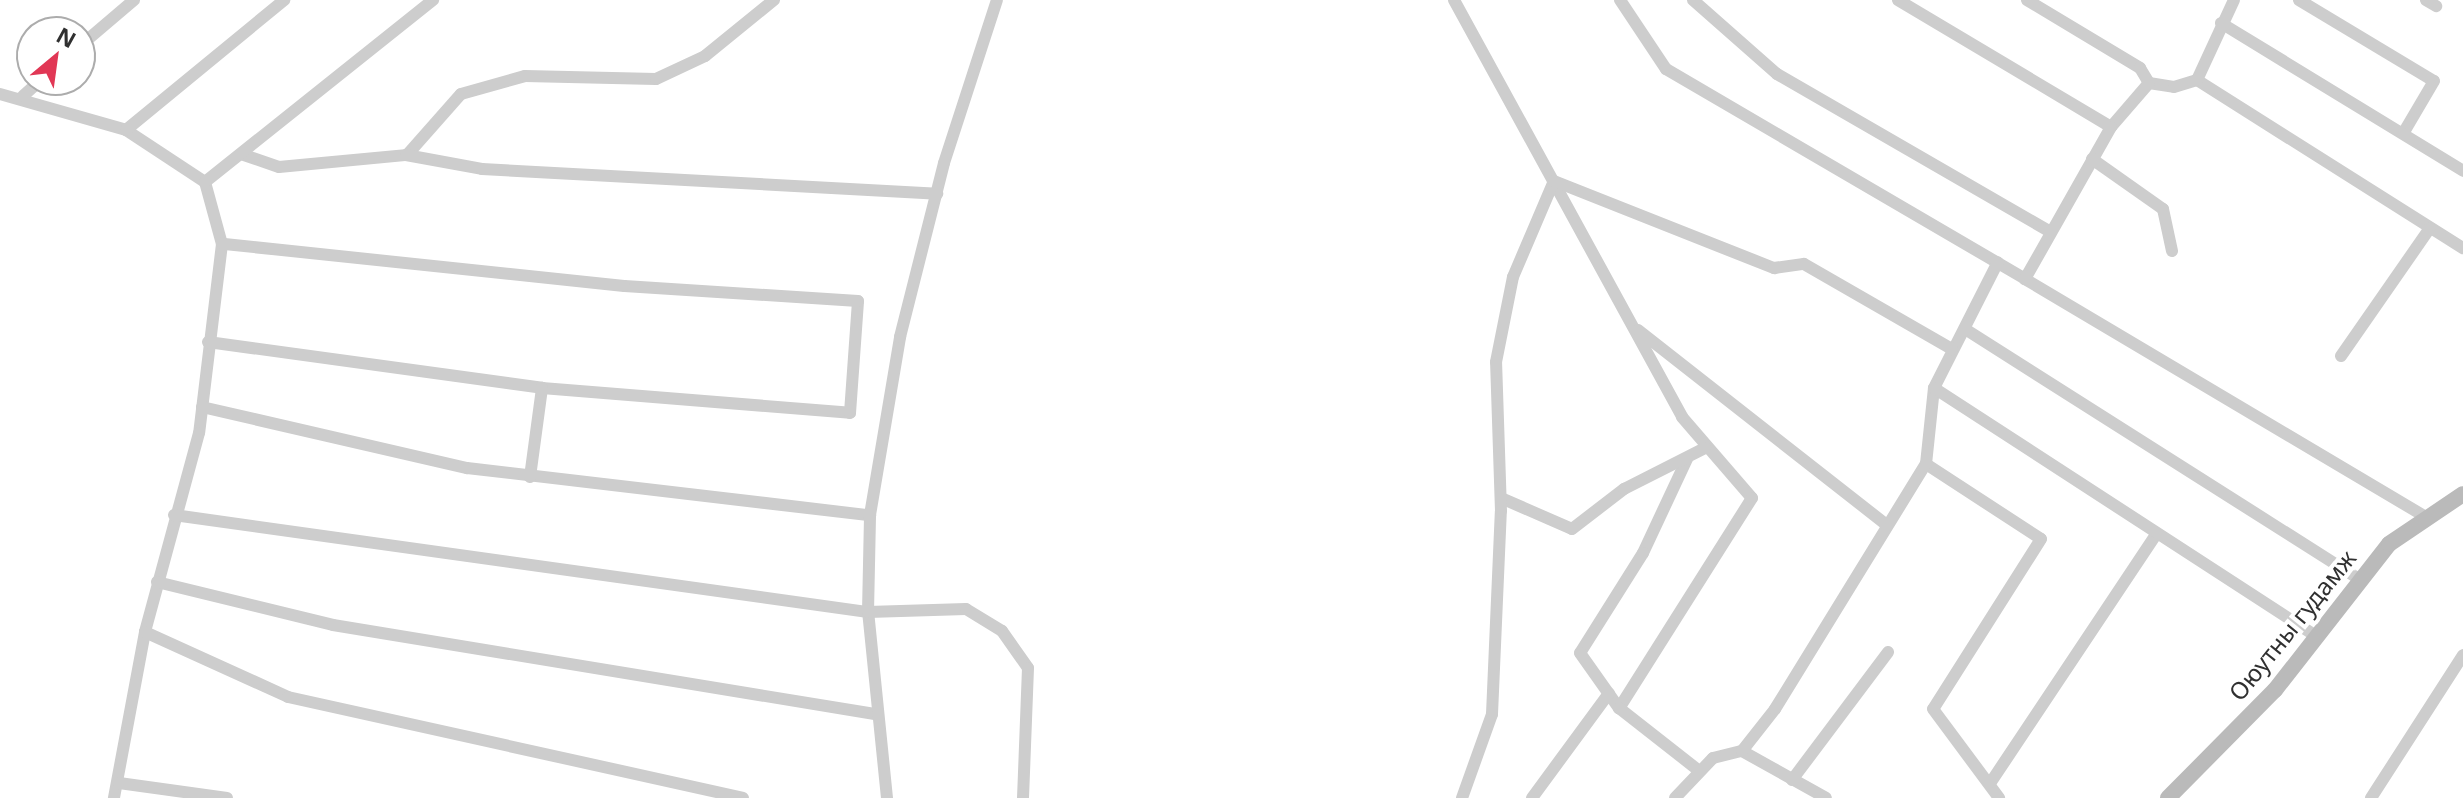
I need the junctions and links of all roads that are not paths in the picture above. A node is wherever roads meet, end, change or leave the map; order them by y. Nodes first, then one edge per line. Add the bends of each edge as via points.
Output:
1 (134, 0) edge
2 (284, 0) edge
3 (433, 0) edge
4 (774, 0) edge
5 (997, 0) edge
6 (1454, 0) edge
7 (1620, 0) edge
8 (1693, 0) edge
9 (1898, 0) edge
10 (2027, 0) edge
11 (2299, 0) edge
12 (2232, 1) edge
13 (2221, 23) junction
14 (96, 32) edge
15 (2197, 80) junction
16 (2149, 83) junction
17 (23, 96) edge
18 (2111, 127) junction
19 (126, 130) junction
20 (2404, 132) junction
21 (241, 154) junction
22 (406, 155) junction
23 (2092, 159) junction
24 (2463, 171) edge
25 (1554, 181) junction
26 (205, 182) junction
27 (937, 194) junction
28 (2430, 228) junction
29 (2051, 232) junction
30 (222, 244) junction
31 (2463, 248) edge
32 (2172, 251) dead end
33 (1998, 262) junction
34 (2025, 279) junction
35 (1631, 324) junction
36 (1965, 329) junction
37 (208, 342) junction
38 (1952, 349) junction
39 (2341, 356) dead end
40 (542, 388) junction
41 (1934, 388) junction
42 (202, 407) junction
43 (1705, 448) junction
44 (1687, 459) junction
45 (1926, 464) junction
46 (530, 477) junction
47 (2463, 494) edge
48 (1501, 498) junction
49 (174, 515) junction
50 (870, 515) junction
51 (2423, 515) junction
52 (1887, 525) junction
53 (2156, 535) junction
54 (2360, 580) junction
55 (157, 582) junction
56 (868, 612) junction
57 (145, 632) junction
58 (2317, 637) junction
59 (1888, 652) dead end
60 (2463, 655) edge
61 (1609, 693) junction
62 (1619, 708) junction
63 (875, 714) junction
64 (1742, 751) junction
65 (1698, 770) junction
66 (1792, 780) junction
67 (1991, 782) junction
68 (119, 783) junction
69 (114, 798) edge
70 (227, 798) edge
71 (743, 798) edge
72 (887, 798) edge
73 (1023, 798) edge
74 (1462, 798) edge
75 (1532, 798) edge
76 (1675, 798) edge
77 (1826, 798) edge
78 (1999, 798) edge
79 (2168, 798) edge
80 (2371, 798) edge

1 - 14 street
2 - 19 street
3 - 21 street
4 - 22 street via 705,56 656,79 525,76 461,94
5 - 27 street
6 - 25 street
7 - 33 street via 1666,69
8 - 29 street via 1777,74
9 - 18 street
10 - 16 street via 2140,68
11 - 20 street via 2434,81
12 - 13 street
13 - 15 street
13 - 20 street
15 - 16 street via 2174,87
15 - 28 street
16 - 18 street
17 - 19 street
18 - 23 street
19 - 26 street
20 - 24 street
21 - 22 street via 279,167
21 - 26 street
22 - 27 street via 482,169
23 - 29 street
23 - 32 street via 2163,209
25 - 35 street
25 - 38 street via 1774,268 1804,264
25 - 48 street via 1513,277 1496,362
26 - 30 street
27 - 50 street via 900,337
28 - 31 street
28 - 39 street
29 - 34 street
30 - 37 street
30 - 40 street via 624,286 858,301 850,413
33 - 34 street
33 - 36 street
34 - 51 street
35 - 43 street
35 - 52 street
36 - 38 street
36 - 54 street
37 - 40 street
37 - 42 street
38 - 41 street
40 - 46 street
41 - 45 street
41 - 53 street
42 - 46 street
42 - 49 street
43 - 44 street
43 - 62 street via 1752,498
44 - 48 street via 1624,489 1572,529
44 - 61 street via 1643,553 1580,653
45 - 52 street
45 - 67 street via 2041,539 1933,709
46 - 50 street
47 - 51 street, Оюутны гудамж
48 - 74 street via 1492,714
49 - 55 street
49 - 56 street
50 - 56 street
51 - 54 street, Оюутны гудамж
52 - 64 street
53 - 58 street
53 - 67 street
54 - 58 street, Оюутны гудамж
55 - 57 street
55 - 63 street via 333,625
56 - 63 street
56 - 73 street via 966,609 1002,631 1028,668
57 - 68 street
57 - 71 street via 288,697
58 - 79 street, Оюутны гудамж
59 - 66 street
60 - 80 street
61 - 62 street
61 - 75 street
62 - 65 street
63 - 72 street
64 - 65 street
64 - 66 street
65 - 76 street
66 - 77 street
67 - 78 street
68 - 69 street
68 - 70 street

